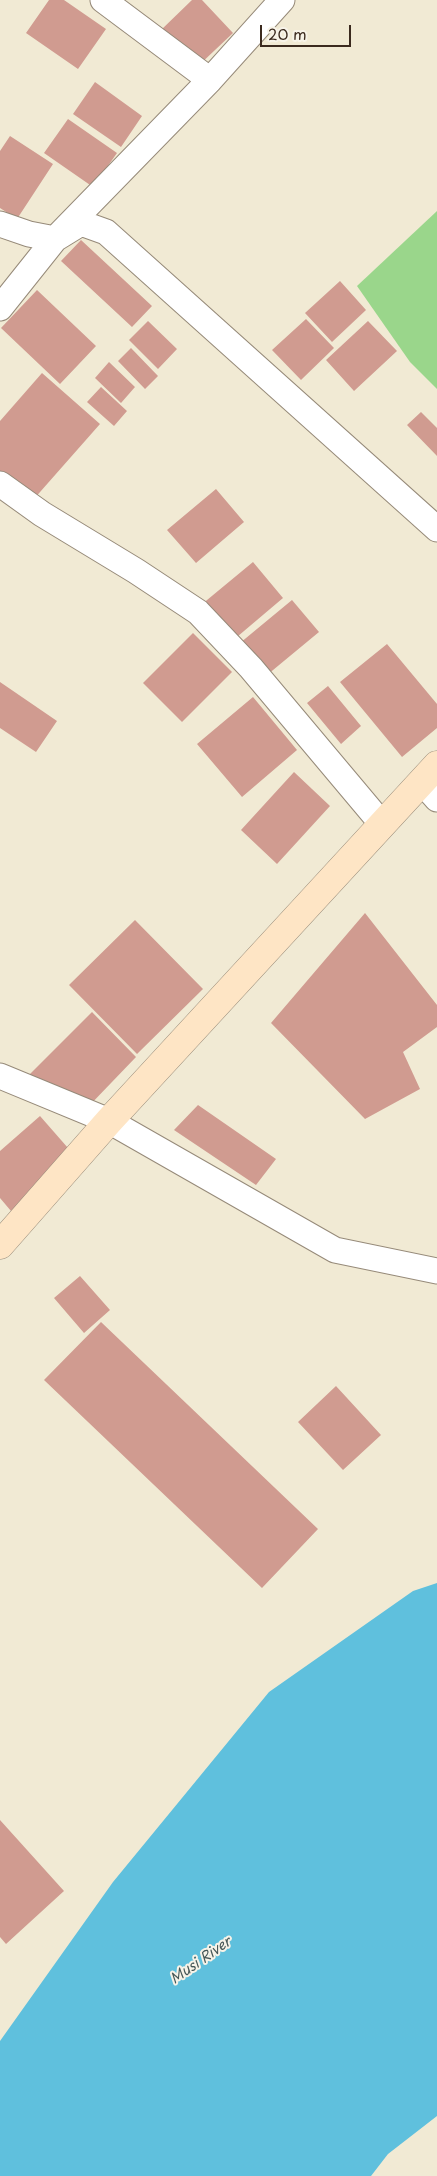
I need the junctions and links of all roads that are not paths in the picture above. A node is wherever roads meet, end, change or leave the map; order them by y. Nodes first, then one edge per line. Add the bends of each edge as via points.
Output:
1 (103, 0) edge
2 (282, 0) edge
3 (210, 80) junction
4 (0, 224) edge
5 (55, 239) junction
6 (0, 308) edge
7 (0, 484) edge
8 (437, 530) edge
9 (432, 782) edge
10 (382, 824) junction
11 (0, 1076) edge
12 (109, 1121) junction
13 (0, 1245) edge
14 (437, 1271) edge

1 - 3 street
2 - 3 street
3 - 5 street
4 - 5 street
5 - 6 street
5 - 8 street via 81,223 106,232
7 - 10 street via 198,612 251,668
9 - 10 main road
10 - 12 main road
11 - 12 street
12 - 13 main road
12 - 14 street via 335,1250

